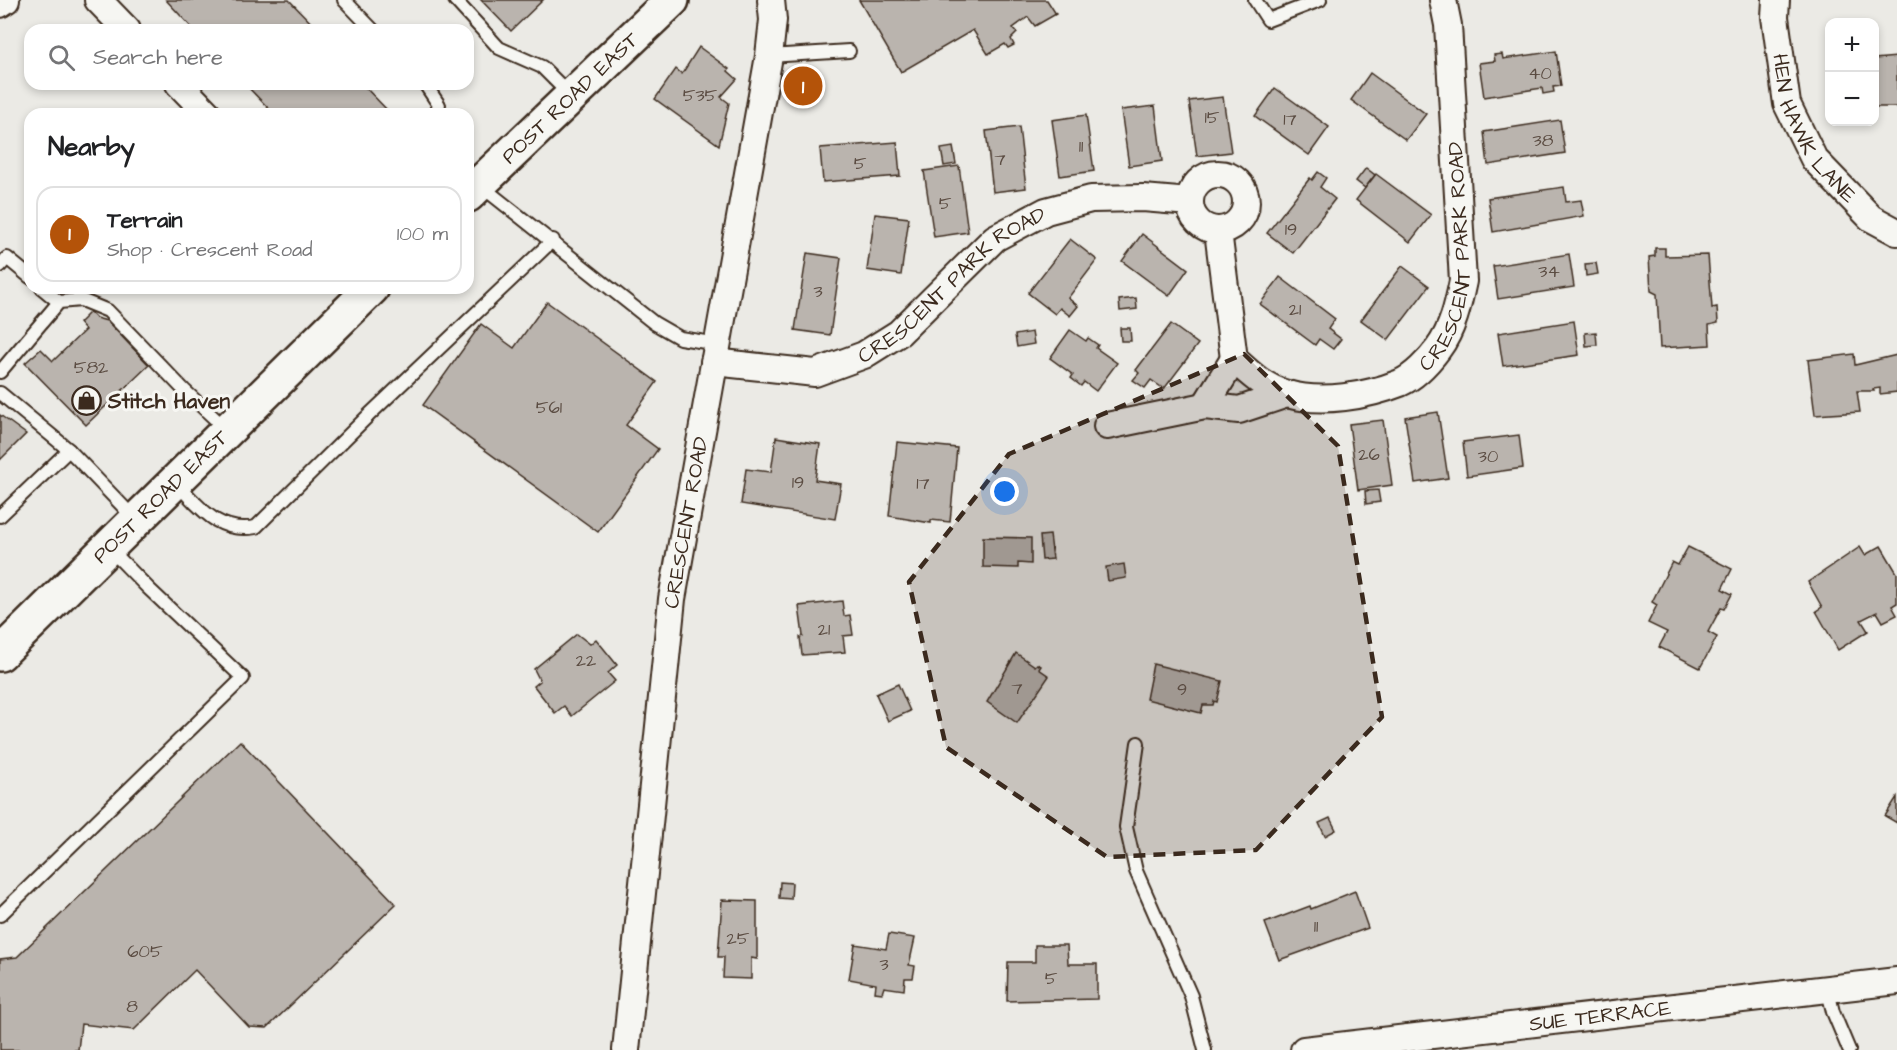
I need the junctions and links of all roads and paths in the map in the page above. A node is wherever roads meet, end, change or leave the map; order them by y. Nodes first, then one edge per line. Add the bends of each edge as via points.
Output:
1 (6, 0) edge
2 (98, 0) edge
3 (344, 0) edge
4 (454, 0) edge
5 (672, 0) edge
6 (771, 0) edge
7 (1255, 0) edge
8 (1320, 0) edge
9 (1443, 0) edge
10 (1776, 0) edge
11 (0, 4) edge
12 (121, 24) edge
13 (367, 24) edge
14 (849, 51) dead end
15 (769, 56) junction
16 (185, 90) edge
17 (429, 90) edge
18 (571, 96) junction
19 (202, 108) edge
20 (438, 108) edge
21 (474, 190) edge
22 (1190, 202) junction
23 (1218, 231) junction
24 (1897, 232) edge
25 (552, 240) junction
26 (0, 266) edge
27 (24, 273) edge
28 (49, 294) edge
29 (366, 294) edge
30 (59, 302) junction
31 (716, 353) junction
32 (1234, 359) junction
33 (0, 372) edge
34 (0, 393) edge
35 (1287, 394) junction
36 (1204, 406) junction
37 (1107, 426) dead end
38 (227, 430) junction
39 (69, 450) junction
40 (175, 482) junction
41 (0, 516) edge
42 (136, 520) junction
43 (108, 547) junction
44 (0, 654) edge
45 (1138, 743) dead end
46 (0, 915) edge
47 (1897, 981) edge
48 (1828, 991) junction
49 (626, 1050) edge
50 (1205, 1050) edge
51 (1304, 1050) edge
52 (1849, 1050) edge

1 - 11 street
2 - 12 street
3 - 13 lane
4 - 18 lane via 499,48 542,67
5 - 18 main road, POST ROAD EAST
6 - 15 street, CRESCENT ROAD
7 - 8 lane via 1268,20
9 - 35 street, CRESCENT PARK ROAD via 1448,25 1463,281 1455,318 1438,349 1402,383 1335,399
10 - 24 street, HEN HAWK LANE via 1787,104 1814,159 1871,218
14 - 15 lane
15 - 31 street, CRESCENT ROAD
16 - 19 street
17 - 20 lane
18 - 21 main road, POST ROAD EAST
21 - 25 lane
22 - 23 street via 1195,219 1209,230
22 - 23 street via 1197,183 1214,174 1241,184 1246,193 1245,214 1229,229
22 - 31 street, CRESCENT PARK ROAD via 1091,199 1046,211 995,238 899,333 864,355 815,373
23 - 32 street
25 - 31 lane via 654,323
25 - 40 lane via 256,527 241,530 215,522
26 - 27 lane via 7,258
28 - 30 lane
29 - 38 main road, POST ROAD EAST
30 - 33 lane
30 - 38 lane via 81,300 108,311
31 - 49 street, CRESCENT ROAD via 672,598
32 - 35 street, CRESCENT PARK ROAD via 1258,381
32 - 36 street
34 - 39 lane
35 - 36 street, CRESCENT PARK ROAD via 1239,410
36 - 37 street, CRESCENT PARK ROAD
38 - 40 main road, POST ROAD EAST
39 - 41 lane
39 - 42 lane
40 - 42 main road, POST ROAD EAST
42 - 43 main road, POST ROAD EAST
43 - 44 main road, POST ROAD EAST
43 - 46 lane via 243,678
45 - 50 lane via 1126,826 1131,849 1152,912 1191,996
47 - 48 street, SUE TERRACE
48 - 51 street, SUE TERRACE
48 - 52 lane

